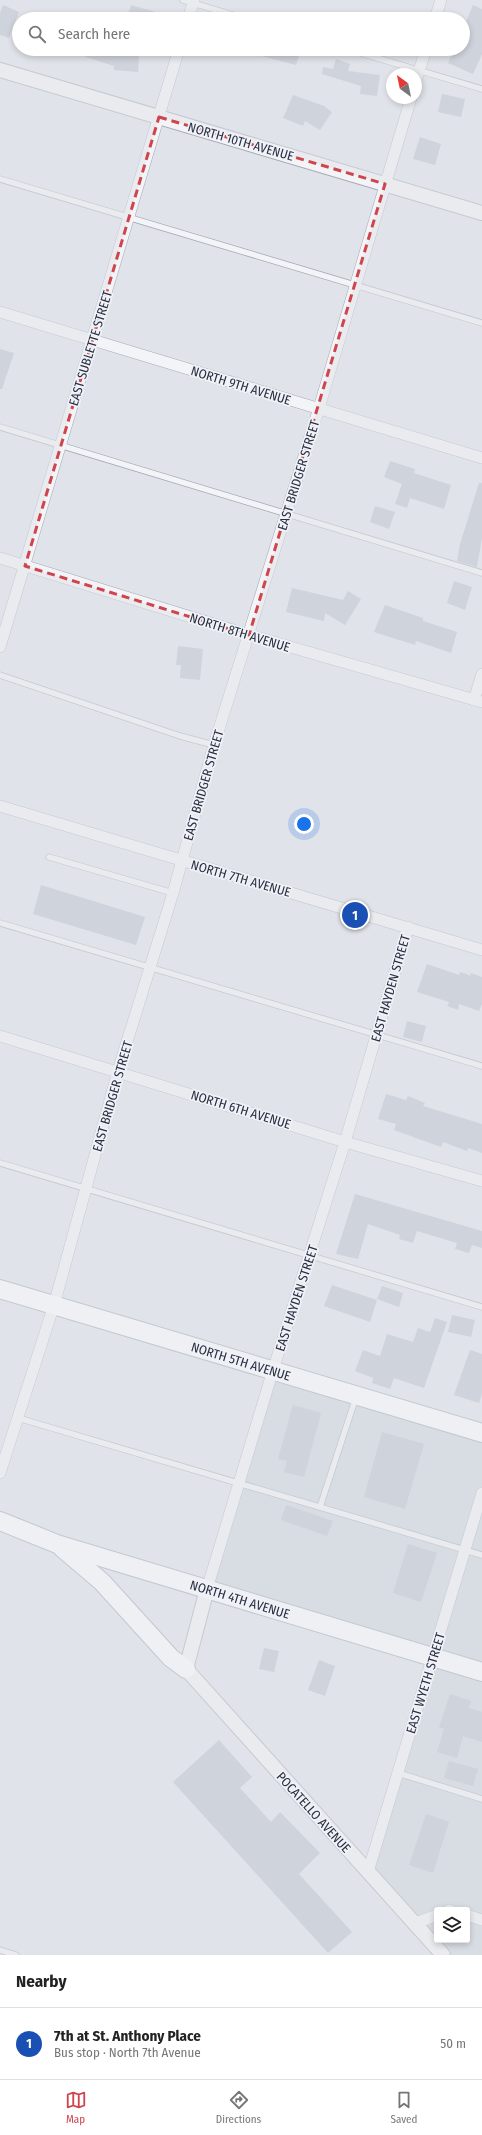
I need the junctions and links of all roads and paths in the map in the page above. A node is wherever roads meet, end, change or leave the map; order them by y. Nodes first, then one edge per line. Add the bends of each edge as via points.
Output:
1 (441, 0) edge
2 (190, 1) edge
3 (189, 12) edge
4 (224, 12) edge
5 (437, 12) edge
6 (177, 56) edge
7 (365, 56) edge
8 (424, 56) edge
9 (397, 68) edge
10 (420, 68) edge
11 (0, 70) edge
12 (422, 77) edge
13 (482, 89) edge
14 (409, 104) edge
15 (159, 117) junction
16 (0, 179) edge
17 (385, 184) junction
18 (482, 213) edge
19 (129, 218) junction
20 (354, 285) junction
21 (0, 312) edge
22 (482, 323) edge
23 (92, 340) junction
24 (319, 408) junction
25 (0, 427) edge
26 (61, 445) junction
27 (482, 458) edge
28 (285, 513) junction
29 (0, 558) edge
30 (25, 566) junction
31 (482, 573) edge
32 (249, 635) junction
33 (0, 648) edge
34 (482, 674) edge
35 (0, 675) edge
36 (478, 701) edge
37 (214, 745) junction
38 (0, 806) edge
39 (49, 857) dead end
40 (182, 861) junction
41 (173, 893) junction
42 (0, 923) edge
43 (408, 927) junction
44 (482, 950) edge
45 (151, 968) junction
46 (376, 1035) junction
47 (0, 1036) edge
48 (482, 1066) edge
49 (118, 1071) junction
50 (344, 1142) junction
51 (0, 1163) edge
52 (482, 1181) edge
53 (86, 1189) junction
54 (309, 1255) junction
55 (0, 1289) edge
56 (54, 1305) junction
57 (482, 1307) edge
58 (273, 1370) junction
59 (357, 1395) junction
60 (18, 1418) junction
61 (482, 1433) edge
62 (0, 1473) edge
63 (239, 1483) junction
64 (482, 1493) edge
65 (320, 1507) junction
66 (0, 1521) edge
67 (57, 1544) junction
68 (465, 1550) junction
69 (482, 1555) edge
70 (207, 1589) junction
71 (433, 1656) junction
72 (186, 1669) junction
73 (482, 1672) edge
74 (398, 1774) junction
75 (482, 1799) edge
76 (368, 1872) junction
77 (434, 1916) edge
78 (470, 1916) edge
79 (482, 1920) edge
80 (416, 1924) junction
81 (0, 1950) edge
82 (16, 1955) edge
83 (443, 1955) edge

1 - 5 street
2 - 3 street
2 - 4 lane
6 - 15 street, EAST SUBLETTE STREET
7 - 9 lane
8 - 10 street
11 - 15 street, NORTH 10TH AVENUE
12 - 13 lane
14 - 17 street, EAST BRIDGER STREET
15 - 17 street, NORTH 10TH AVENUE
15 - 19 street, EAST SUBLETTE STREET
16 - 19 lane
17 - 18 street, NORTH 10TH AVENUE
17 - 20 street, EAST BRIDGER STREET
19 - 20 lane
19 - 23 street, EAST SUBLETTE STREET
20 - 22 lane
20 - 24 street, EAST BRIDGER STREET
21 - 23 street, NORTH 9TH AVENUE
23 - 24 street, NORTH 9TH AVENUE
23 - 26 street, EAST SUBLETTE STREET
24 - 27 street, NORTH 9TH AVENUE
24 - 28 street, EAST BRIDGER STREET
25 - 26 lane
26 - 28 lane
26 - 30 street, EAST SUBLETTE STREET
28 - 31 lane
28 - 32 street, EAST BRIDGER STREET
29 - 30 street, NORTH 8TH AVENUE
30 - 32 street, NORTH 8TH AVENUE
30 - 33 street, EAST SUBLETTE STREET
32 - 36 street, NORTH 8TH AVENUE
32 - 37 street, EAST BRIDGER STREET
34 - 36 street
35 - 37 lane via 180,736
37 - 40 street, EAST BRIDGER STREET
38 - 40 street, NORTH 7TH AVENUE
39 - 41 lane
40 - 41 street, EAST BRIDGER STREET
40 - 43 street, NORTH 7TH AVENUE
41 - 45 street, EAST BRIDGER STREET
42 - 45 lane
43 - 44 street, NORTH 7TH AVENUE
43 - 46 street, EAST HAYDEN STREET
45 - 46 lane
45 - 49 street, EAST BRIDGER STREET
46 - 48 lane
46 - 50 street, EAST HAYDEN STREET
47 - 49 street, NORTH 6TH AVENUE
49 - 50 street, NORTH 6TH AVENUE
49 - 53 street, EAST BRIDGER STREET
50 - 52 street, NORTH 6TH AVENUE
50 - 54 street, EAST HAYDEN STREET
51 - 53 lane
53 - 54 lane
53 - 56 street, EAST BRIDGER STREET
54 - 57 lane
54 - 58 street, EAST HAYDEN STREET
55 - 56 main road, NORTH 5TH AVENUE
56 - 58 main road, NORTH 5TH AVENUE
56 - 60 street, EAST BRIDGER STREET
58 - 59 main road, NORTH 5TH AVENUE
58 - 63 street, EAST HAYDEN STREET
59 - 61 main road, NORTH 5TH AVENUE
59 - 65 lane
60 - 62 street, EAST BRIDGER STREET
60 - 63 lane
63 - 65 lane
63 - 70 street, EAST HAYDEN STREET
64 - 68 street, EAST WYETH STREET
65 - 68 lane
66 - 67 main road, NORTH 4TH AVENUE
67 - 70 main road, NORTH 4TH AVENUE
67 - 72 main road via 102,1582 171,1658
68 - 69 lane
68 - 71 street, EAST WYETH STREET
70 - 71 main road, NORTH 4TH AVENUE
70 - 72 street, EAST HAYDEN STREET
71 - 73 main road, NORTH 4TH AVENUE
71 - 74 street, EAST WYETH STREET
72 - 76 street, POCATELLO AVENUE
74 - 75 lane
74 - 76 street, EAST WYETH STREET
76 - 80 street, POCATELLO AVENUE
77 - 80 street
78 - 79 street
80 - 83 street, POCATELLO AVENUE
81 - 82 lane

